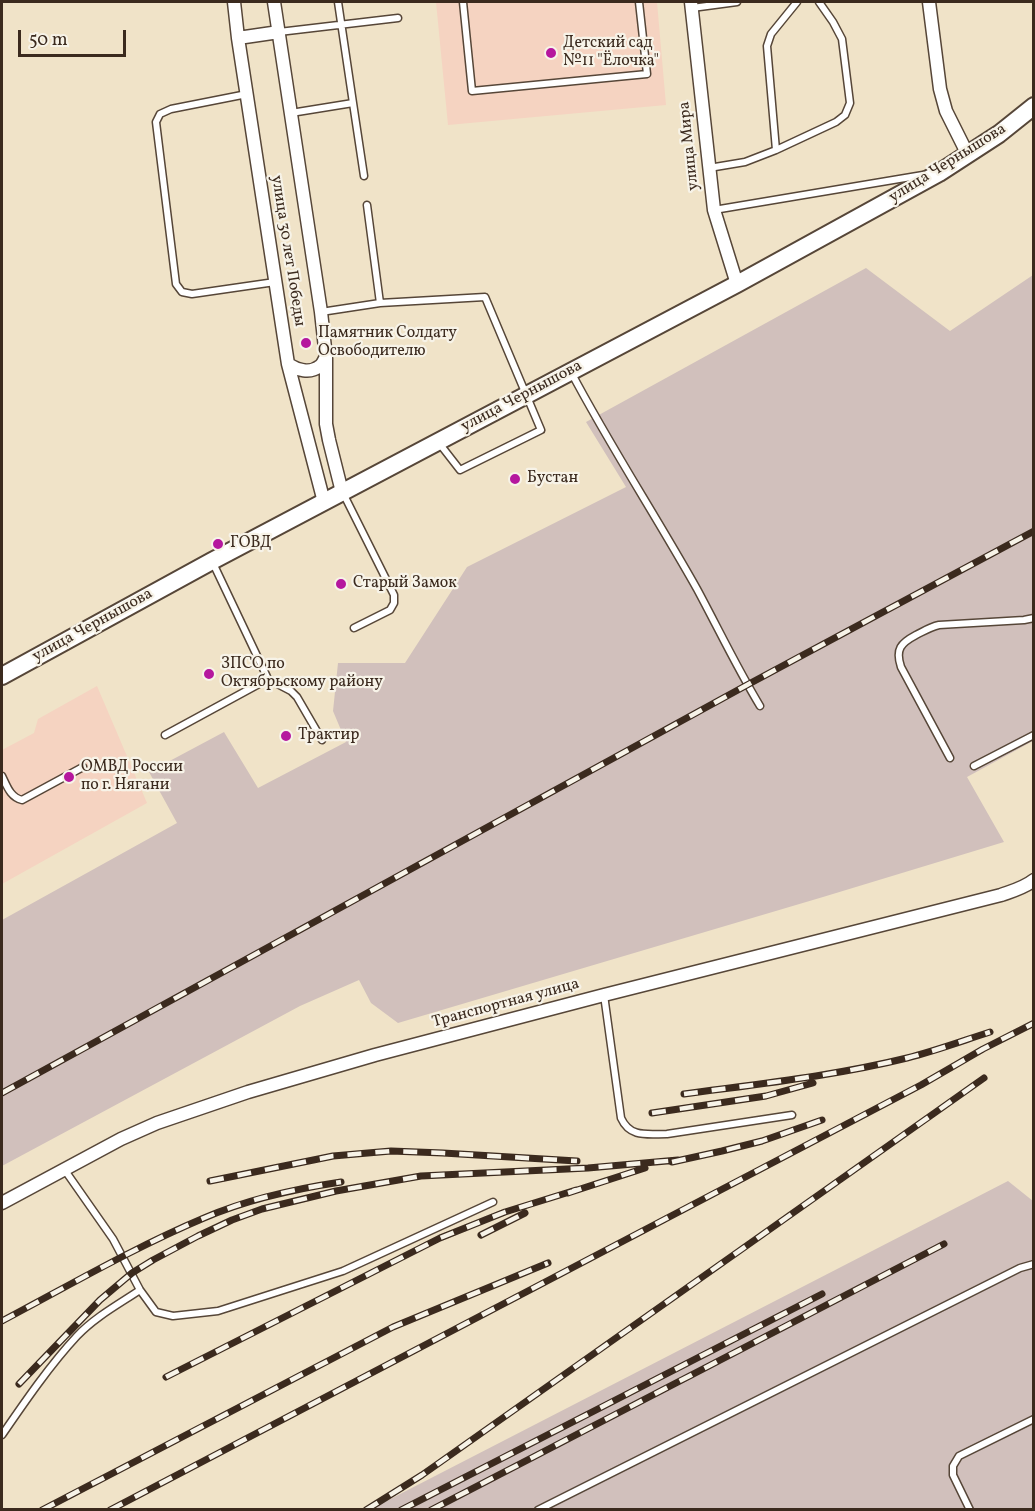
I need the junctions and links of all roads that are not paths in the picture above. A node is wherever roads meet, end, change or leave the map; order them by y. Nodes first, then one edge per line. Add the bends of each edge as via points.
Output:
1 (234, 2) edge
2 (274, 2) edge
3 (338, 2) edge
4 (463, 2) edge
5 (639, 2) edge
6 (737, 2) edge
7 (797, 2) edge
8 (819, 2) edge
9 (929, 2) edge
10 (691, 5) edge
11 (398, 18) dead end
12 (342, 24) junction
13 (279, 32) junction
14 (238, 38) junction
15 (247, 94) junction
16 (353, 103) junction
17 (1034, 106) edge
18 (291, 113) junction
19 (776, 150) junction
20 (968, 155) junction
21 (709, 168) junction
22 (939, 173) junction
23 (364, 176) dead end
24 (368, 205) dead end
25 (714, 210) junction
26 (275, 282) junction
27 (736, 284) junction
28 (380, 303) junction
29 (321, 312) junction
30 (326, 357) junction
31 (288, 364) junction
32 (570, 372) junction
33 (526, 395) junction
34 (438, 442) junction
35 (342, 492) junction
36 (324, 502) junction
37 (212, 561) junction
38 (1034, 618) edge
39 (354, 628) dead end
40 (2, 676) edge
41 (268, 679) junction
42 (760, 706) dead end
43 (165, 735) dead end
44 (1034, 735) edge
45 (322, 740) dead end
46 (950, 758) dead end
47 (974, 766) dead end
48 (83, 767) dead end
49 (2, 776) edge
50 (1034, 880) edge
51 (604, 995) junction
52 (792, 1115) dead end
53 (64, 1169) junction
54 (493, 1202) dead end
55 (2, 1203) edge
56 (1034, 1264) edge
57 (140, 1290) junction
58 (1034, 1419) edge
59 (2, 1435) edge
60 (538, 1509) edge
61 (970, 1509) edge

1 - 14 street, улица 30 лет Победы
2 - 13 street, улица 30 лет Победы
3 - 12 lane
4 - 5 lane via 472,91 646,74
6 - 10 lane
7 - 19 lane via 771,34 767,46
8 - 19 lane via 842,39 850,103 845,115 836,122
9 - 20 street via 940,89 946,111
10 - 21 street, улица Мира
11 - 12 lane
12 - 13 lane
12 - 16 lane
13 - 14 street
13 - 18 street, улица 30 лет Победы
14 - 15 street, улица 30 лет Победы
15 - 26 street, улица 30 лет Победы
15 - 26 lane via 171,109 160,114 156,122 176,284 182,292 192,294
16 - 18 lane
16 - 23 lane
17 - 20 main road, улица Чернышова
18 - 29 street, улица 30 лет Победы
19 - 21 lane via 745,162
20 - 22 main road, улица Чернышова
21 - 25 street, улица Мира
22 - 25 lane
22 - 27 main road, улица Чернышова
24 - 28 lane
25 - 27 street, улица Мира
26 - 31 street, улица 30 лет Победы
27 - 32 main road, улица Чернышова
28 - 29 lane
28 - 33 lane via 485,297
29 - 30 street, улица 30 лет Победы
30 - 31 street via 320,366 309,371
30 - 35 street, улица 30 лет Победы via 326,424
31 - 36 street, улица 30 лет Победы
32 - 33 main road, улица Чернышова
32 - 42 lane via 698,590
33 - 34 main road, улица Чернышова
33 - 34 lane via 541,430 460,470
34 - 35 main road, улица Чернышова
35 - 36 main road, улица Чернышова
35 - 39 lane via 394,596 390,610
36 - 37 main road, улица Чернышова
37 - 40 main road, улица Чернышова
37 - 41 lane
38 - 46 lane via 939,625 904,641 898,654 901,667
41 - 43 lane
41 - 45 lane via 297,697
44 - 47 lane
48 - 49 lane via 22,800 11,794
50 - 51 street, Транспортная улица via 1001,895
51 - 52 lane via 621,1118 633,1132 666,1134
51 - 53 street, Транспортная улица via 248,1092 157,1123
53 - 55 street, Транспортная улица
53 - 57 lane via 113,1239
54 - 57 lane via 343,1271 218,1311 173,1316 156,1312
56 - 60 lane
57 - 59 lane via 77,1336
58 - 61 lane via 959,1456 953,1475

